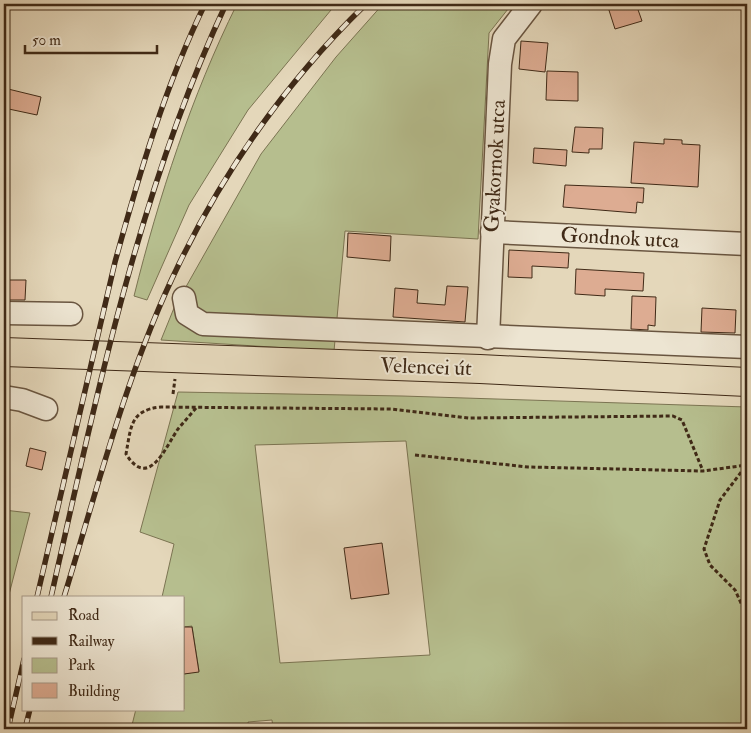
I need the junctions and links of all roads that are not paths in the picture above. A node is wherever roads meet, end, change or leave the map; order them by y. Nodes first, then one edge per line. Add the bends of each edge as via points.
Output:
1 (531, 4) edge
2 (492, 232) junction
3 (747, 244) edge
4 (184, 298) dead end
5 (4, 313) edge
6 (71, 314) dead end
7 (488, 338) junction
8 (747, 347) edge
9 (4, 352) edge
10 (747, 382) edge
11 (4, 398) edge
12 (46, 409) dead end

1 - 2 street, Gyakornok utca via 504,39
2 - 3 street, Gondnok utca
2 - 7 street, Gyakornok utca
4 - 7 street, Velencei út via 187,314 203,324
5 - 6 street
7 - 8 street, Velencei út
9 - 10 main road, Velencei út
11 - 12 street via 22,400

